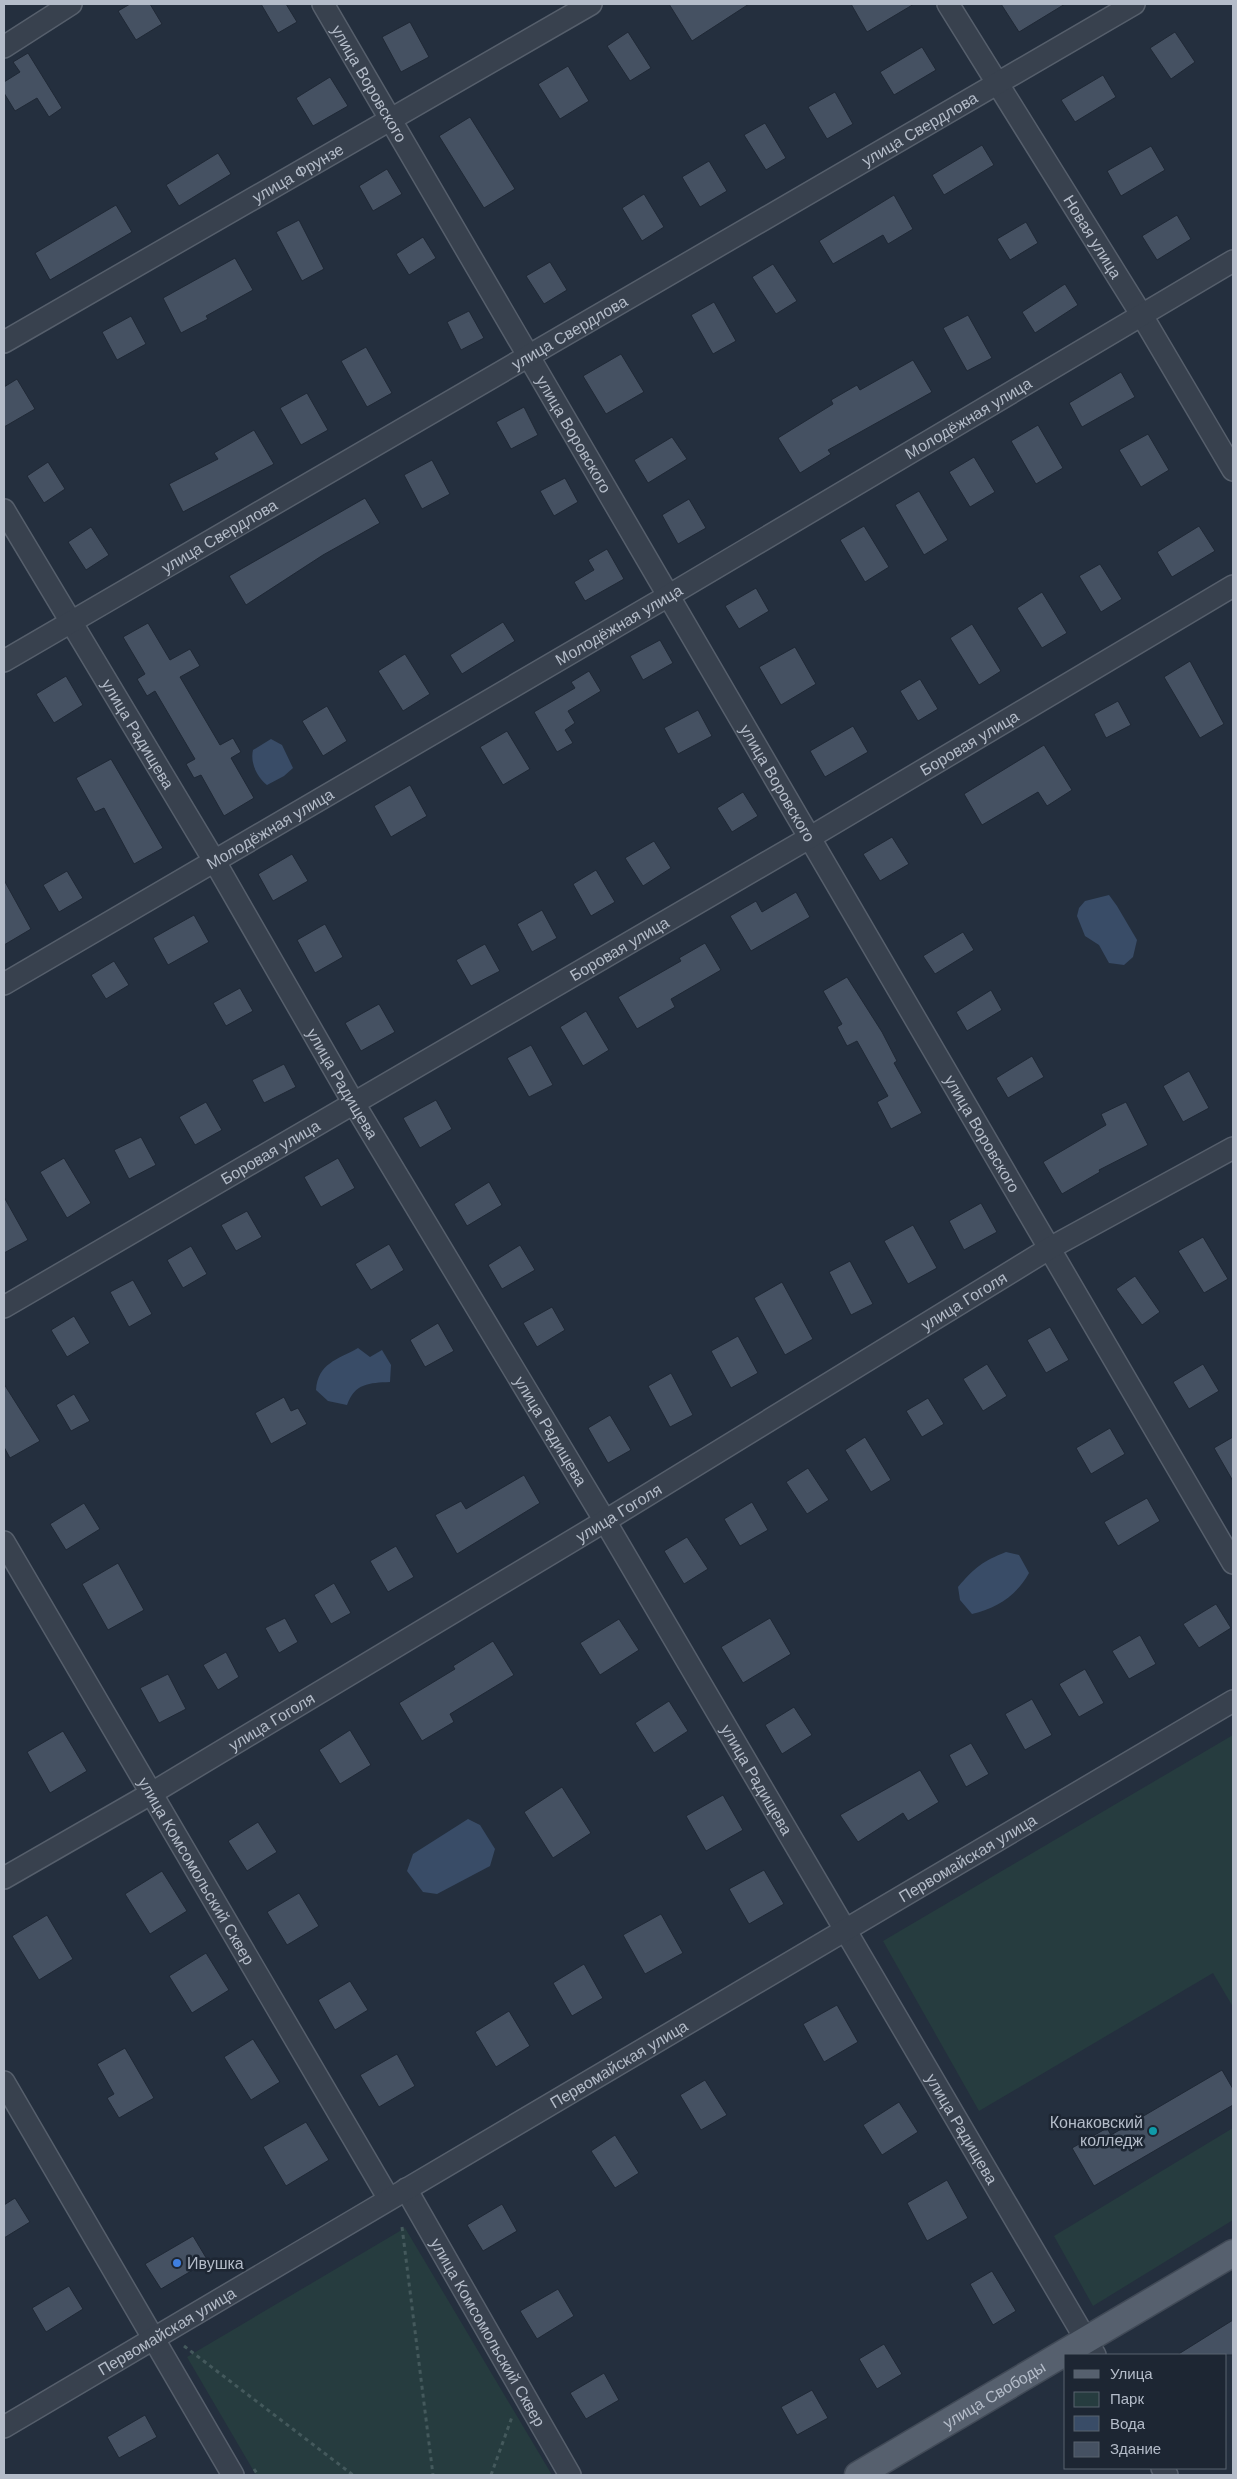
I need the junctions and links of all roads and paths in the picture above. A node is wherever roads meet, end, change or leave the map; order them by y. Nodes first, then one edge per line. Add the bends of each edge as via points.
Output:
1 (71, 4) edge
2 (323, 4) edge
3 (591, 4) edge
4 (948, 4) edge
5 (1134, 4) edge
6 (4, 47) edge
7 (997, 83) junction
8 (391, 120) junction
9 (1233, 261) edge
10 (1141, 314) junction
11 (4, 342) edge
12 (528, 356) junction
13 (1233, 470) edge
14 (4, 510) edge
15 (1233, 586) edge
16 (668, 596) junction
17 (72, 622) junction
18 (4, 661) edge
19 (809, 838) junction
20 (214, 862) junction
21 (4, 984) edge
22 (353, 1102) junction
23 (1233, 1148) edge
24 (1050, 1248) junction
25 (4, 1306) edge
26 (605, 1521) junction
27 (4, 1542) edge
28 (1233, 1563) edge
29 (1233, 1701) edge
30 (152, 1793) junction
31 (4, 1878) edge
32 (846, 1930) junction
33 (4, 2082) edge
34 (397, 2194) junction
35 (402, 2226) dead end
36 (1233, 2253) edge
37 (152, 2338) junction
38 (190, 2339) dead end
39 (182, 2344) junction
40 (1091, 2348) edge
41 (1080, 2354) edge
42 (191, 2360) dead end
43 (1064, 2363) edge
44 (514, 2412) dead end
45 (4, 2427) edge
46 (253, 2467) dead end
47 (233, 2475) edge
48 (258, 2475) edge
49 (354, 2475) edge
50 (433, 2475) edge
51 (491, 2475) edge
52 (570, 2475) edge
53 (858, 2475) edge

1 - 6 street
2 - 8 street, улица Воровского
3 - 8 street, улица Фрунзе
4 - 7 street, Новая улица
5 - 7 street, улица Свердлова
7 - 10 street, Новая улица
7 - 12 street, улица Свердлова
8 - 11 street, улица Фрунзе
8 - 12 street, улица Воровского
9 - 10 street, Молодёжная улица
10 - 13 street, Новая улица
10 - 16 street, Молодёжная улица
12 - 16 street, улица Воровского
12 - 17 street, улица Свердлова
14 - 17 street, улица Радищева
15 - 19 street, Боровая улица
16 - 19 street, улица Воровского
16 - 20 street, Молодёжная улица
17 - 18 street, улица Свердлова
17 - 20 street, улица Радищева
19 - 22 street, Боровая улица
19 - 24 street, улица Воровского
20 - 21 street, Молодёжная улица
20 - 22 street, улица Радищева
22 - 25 street, Боровая улица
22 - 26 street, улица Радищева
23 - 24 street, улица Гоголя
24 - 26 street, улица Гоголя
24 - 28 street, улица Воровского
26 - 30 street, улица Гоголя
26 - 32 street, улица Радищева
27 - 30 street, улица Комсомольский Сквер
29 - 32 street, Первомайская улица
30 - 31 street, улица Гоголя
30 - 34 street, улица Комсомольский Сквер
32 - 34 street, Первомайская улица
32 - 40 street, улица Радищева
33 - 37 street
34 - 37 street, Первомайская улица
34 - 52 street, улица Комсомольский Сквер
35 - 50 path
36 - 40 main road, улица Свободы
37 - 45 street, Первомайская улица
37 - 47 street
38 - 39 path
39 - 42 path
39 - 49 path
40 - 41 main road, улица Свободы
43 - 53 main road, улица Свободы
44 - 51 path
46 - 48 path

